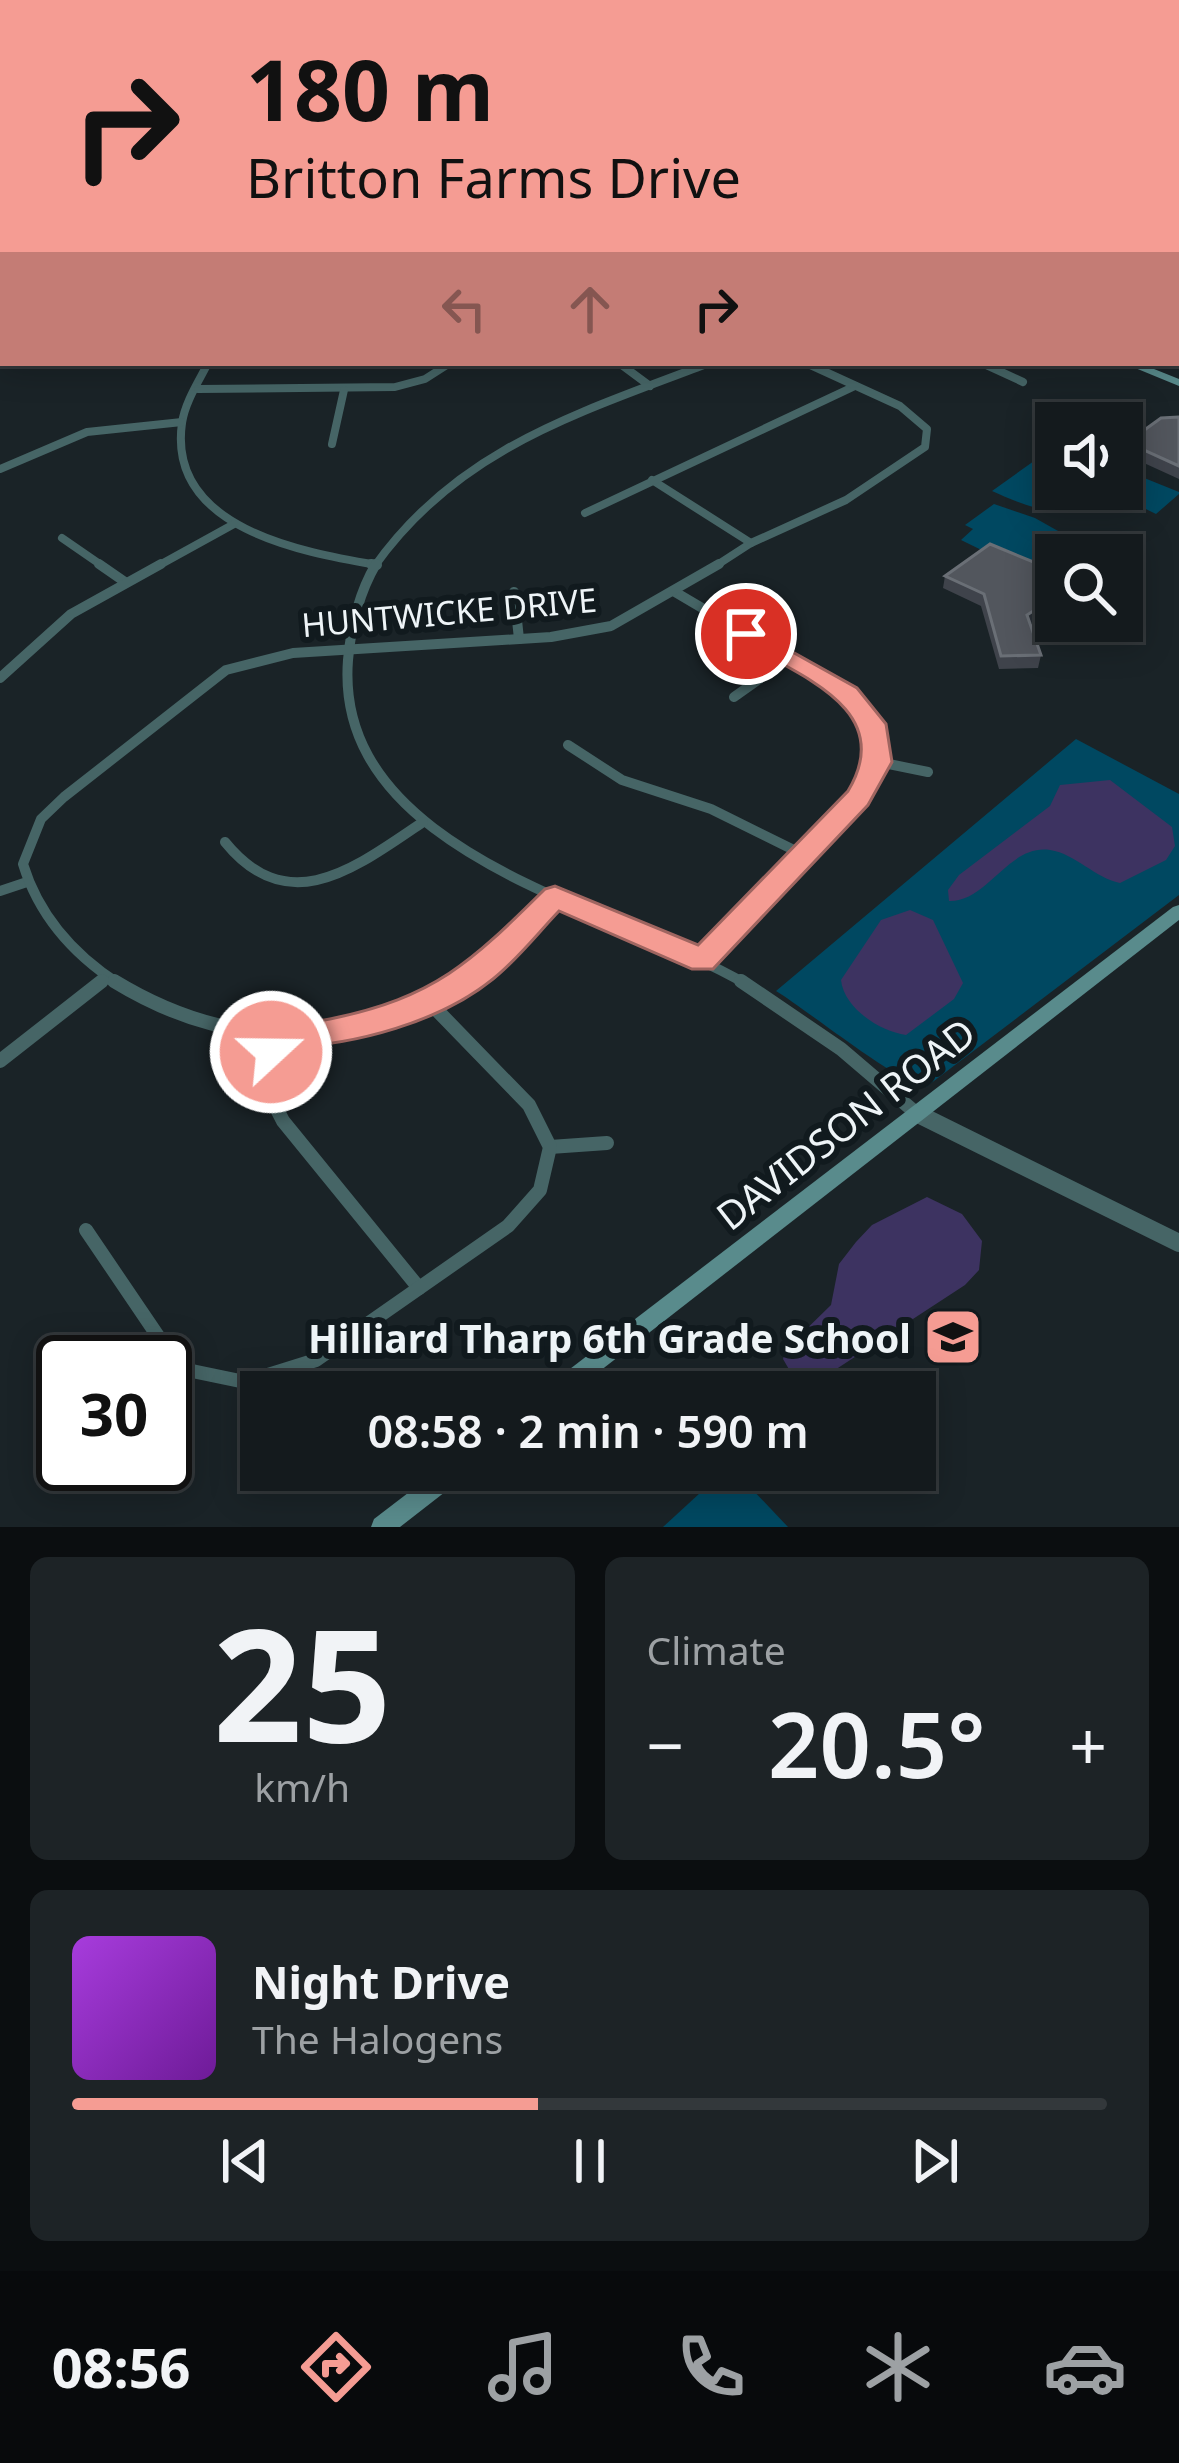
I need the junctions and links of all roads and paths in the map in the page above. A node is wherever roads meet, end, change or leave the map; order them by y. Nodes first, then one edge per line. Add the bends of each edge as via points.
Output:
1 (207, 366) edge
2 (445, 366) edge
3 (623, 366) edge
4 (701, 366) edge
5 (812, 366) edge
6 (988, 366) edge
7 (1136, 366) edge
8 (1023, 382) dead end
9 (1179, 383) edge
10 (650, 386) junction
11 (855, 386) junction
12 (198, 389) junction
13 (344, 390) junction
14 (182, 422) junction
15 (332, 444) dead end
16 (0, 469) edge
17 (652, 480) junction
18 (585, 513) dead end
19 (234, 524) junction
20 (62, 538) dead end
21 (751, 543) junction
22 (377, 565) junction
23 (125, 582) junction
24 (514, 592) dead end
25 (675, 592) junction
26 (519, 639) junction
27 (345, 650) junction
28 (789, 658) junction
29 (0, 678) edge
30 (734, 697) dead end
31 (568, 745) dead end
32 (879, 762) junction
33 (928, 772) dead end
34 (423, 822) junction
35 (225, 842) dead end
36 (804, 855) junction
37 (27, 883) junction
38 (0, 891) edge
39 (555, 897) junction
40 (1179, 911) edge
41 (703, 960) junction
42 (106, 978) junction
43 (430, 1002) junction
44 (275, 1035) junction
45 (0, 1061) edge
46 (916, 1113) junction
47 (607, 1143) dead end
48 (550, 1147) junction
49 (86, 1230) dead end
50 (1179, 1244) edge
51 (419, 1288) junction
52 (583, 1371) edge
53 (428, 1491) edge
54 (382, 1527) edge

1 - 12 street
2 - 13 street via 395,387
3 - 10 street
4 - 10 street
5 - 11 street, HUNTWICKE DRIVE
6 - 8 street
7 - 9 main road
10 - 22 street via 543,426 467,468 427,501
11 - 17 street
11 - 21 street, HUNTWICKE DRIVE via 922,421 925,447 846,500
12 - 13 street
12 - 14 street
13 - 15 street
14 - 16 street via 71,435
14 - 19 street via 184,464
17 - 18 street
17 - 21 street
19 - 22 street via 280,547
19 - 23 street
20 - 23 street
21 - 25 street, HUNTWICKE DRIVE
22 - 27 street
23 - 29 street via 71,614
24 - 26 street
25 - 26 street, HUNTWICKE DRIVE via 610,626
25 - 28 street
26 - 27 street, HUNTWICKE DRIVE
27 - 34 street via 354,727 393,791
27 - 37 street, HUNTWICKE DRIVE via 254,660 202,686 41,819 23,864
28 - 30 street
28 - 32 street via 848,694 873,724
31 - 36 street via 622,781 711,809
32 - 33 street
32 - 36 street via 858,798
34 - 35 street via 359,865 291,884 257,877
34 - 39 street via 479,862
36 - 41 street
37 - 38 street
37 - 42 street
39 - 41 street
39 - 43 street via 482,971
40 - 46 main road, DAVIDSON ROAD
41 - 46 street via 826,1036
42 - 44 street via 200,1023
42 - 45 street
43 - 44 street via 327,1033
43 - 48 street via 529,1105
44 - 51 street via 266,1088 283,1121
46 - 50 street
46 - 52 main road, DAVIDSON ROAD
47 - 48 street
48 - 51 street via 540,1190 508,1226
49 - 51 street via 168,1351 192,1371 224,1381 305,1366
53 - 54 main road

